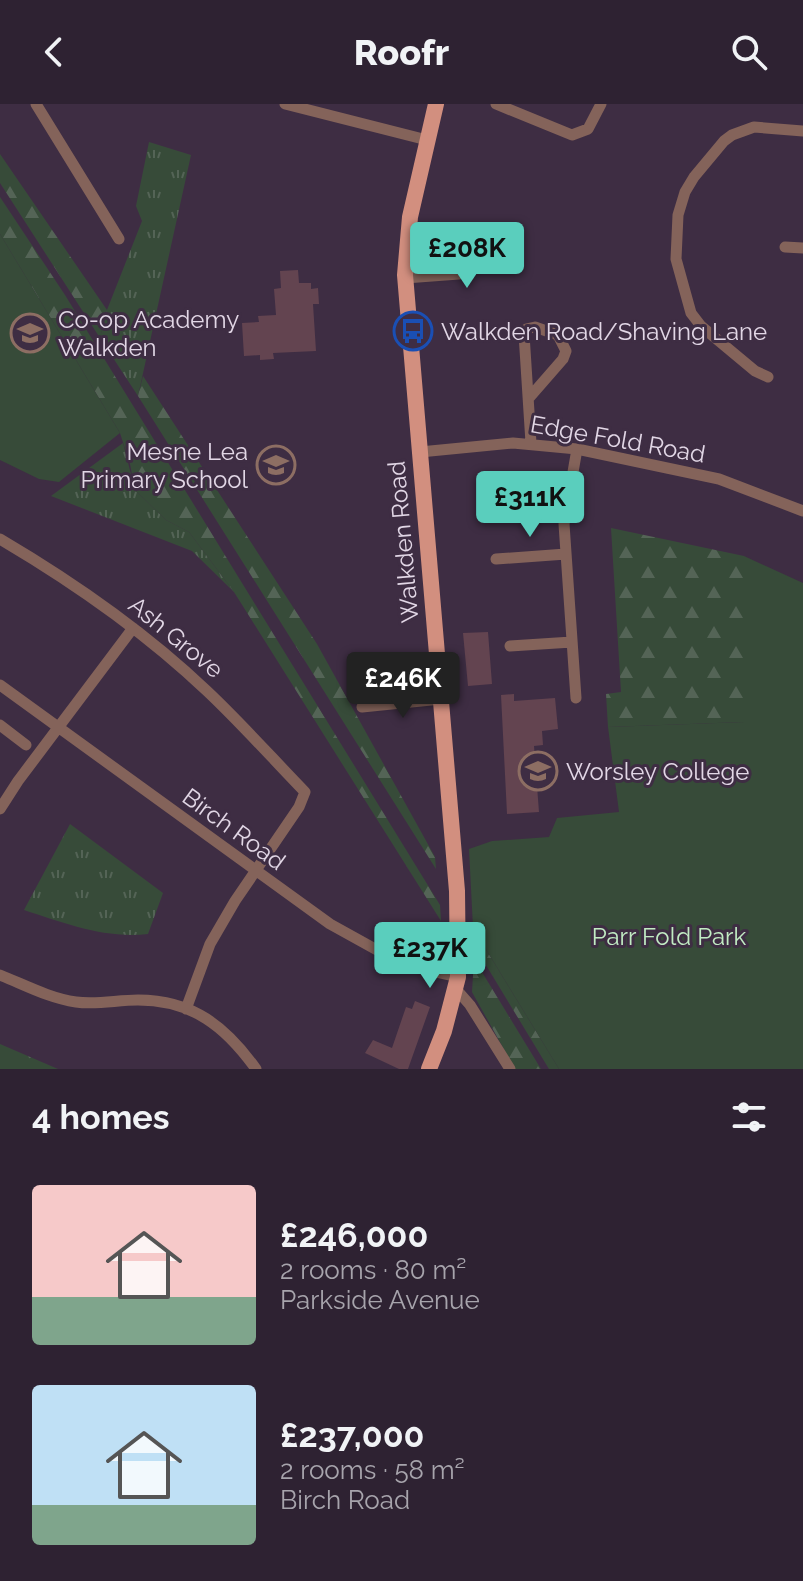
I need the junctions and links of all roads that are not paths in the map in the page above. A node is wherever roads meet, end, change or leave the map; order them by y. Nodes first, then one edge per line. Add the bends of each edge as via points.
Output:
1 (36, 104) edge
2 (285, 104) edge
3 (436, 104) edge
4 (496, 104) edge
5 (601, 104) edge
6 (322, 109) edge
7 (803, 131) edge
8 (427, 140) junction
9 (126, 222) dead end
10 (498, 242) dead end
11 (785, 247) dead end
12 (803, 248) edge
13 (405, 278) junction
14 (768, 377) dead end
15 (529, 398) junction
16 (531, 443) junction
17 (577, 449) junction
18 (420, 452) junction
19 (803, 511) edge
20 (0, 539) edge
21 (566, 554) junction
22 (496, 559) dead end
23 (133, 628) junction
24 (572, 642) junction
25 (510, 646) dead end
26 (0, 685) edge
27 (576, 698) dead end
28 (441, 699) junction
29 (362, 707) dead end
30 (0, 725) edge
31 (57, 728) junction
32 (26, 745) dead end
33 (0, 809) edge
34 (254, 872) junction
35 (0, 975) edge
36 (457, 983) junction
37 (186, 1009) junction
38 (256, 1069) edge
39 (429, 1069) edge
40 (510, 1069) edge

1 - 9 street via 116,234
2 - 6 street
3 - 8 main road, Walkden Road
4 - 5 street via 572,135 588,129
6 - 8 street
7 - 14 street via 754,127 732,135 694,177 678,215 675,250 691,313
8 - 13 main road, Walkden Road via 408,233
10 - 13 street via 459,274
11 - 12 street
13 - 18 main road, Walkden Road
15 - 15 street via 524,334 535,327 558,335 566,351
15 - 16 street
16 - 17 street, Edge Fold Road
16 - 18 street, Edge Fold Road
17 - 19 street, Edge Fold Road via 719,479
17 - 21 street via 564,514
18 - 28 main road, Walkden Road
20 - 23 street, Ash Grove
21 - 22 street
21 - 24 street
23 - 31 street
23 - 34 street, Ash Grove via 205,689 305,792
24 - 25 street
24 - 27 street
26 - 31 street, Birch Road
28 - 29 street
28 - 36 main road, Walkden Road via 457,891
30 - 32 street via 16,731
31 - 33 street
31 - 34 street, Birch Road
34 - 36 street, Birch Road via 386,956
34 - 37 street via 210,944
35 - 37 street via 64,999 142,1000
36 - 39 main road, Walkden Road
36 - 40 street
37 - 38 street via 232,1037

